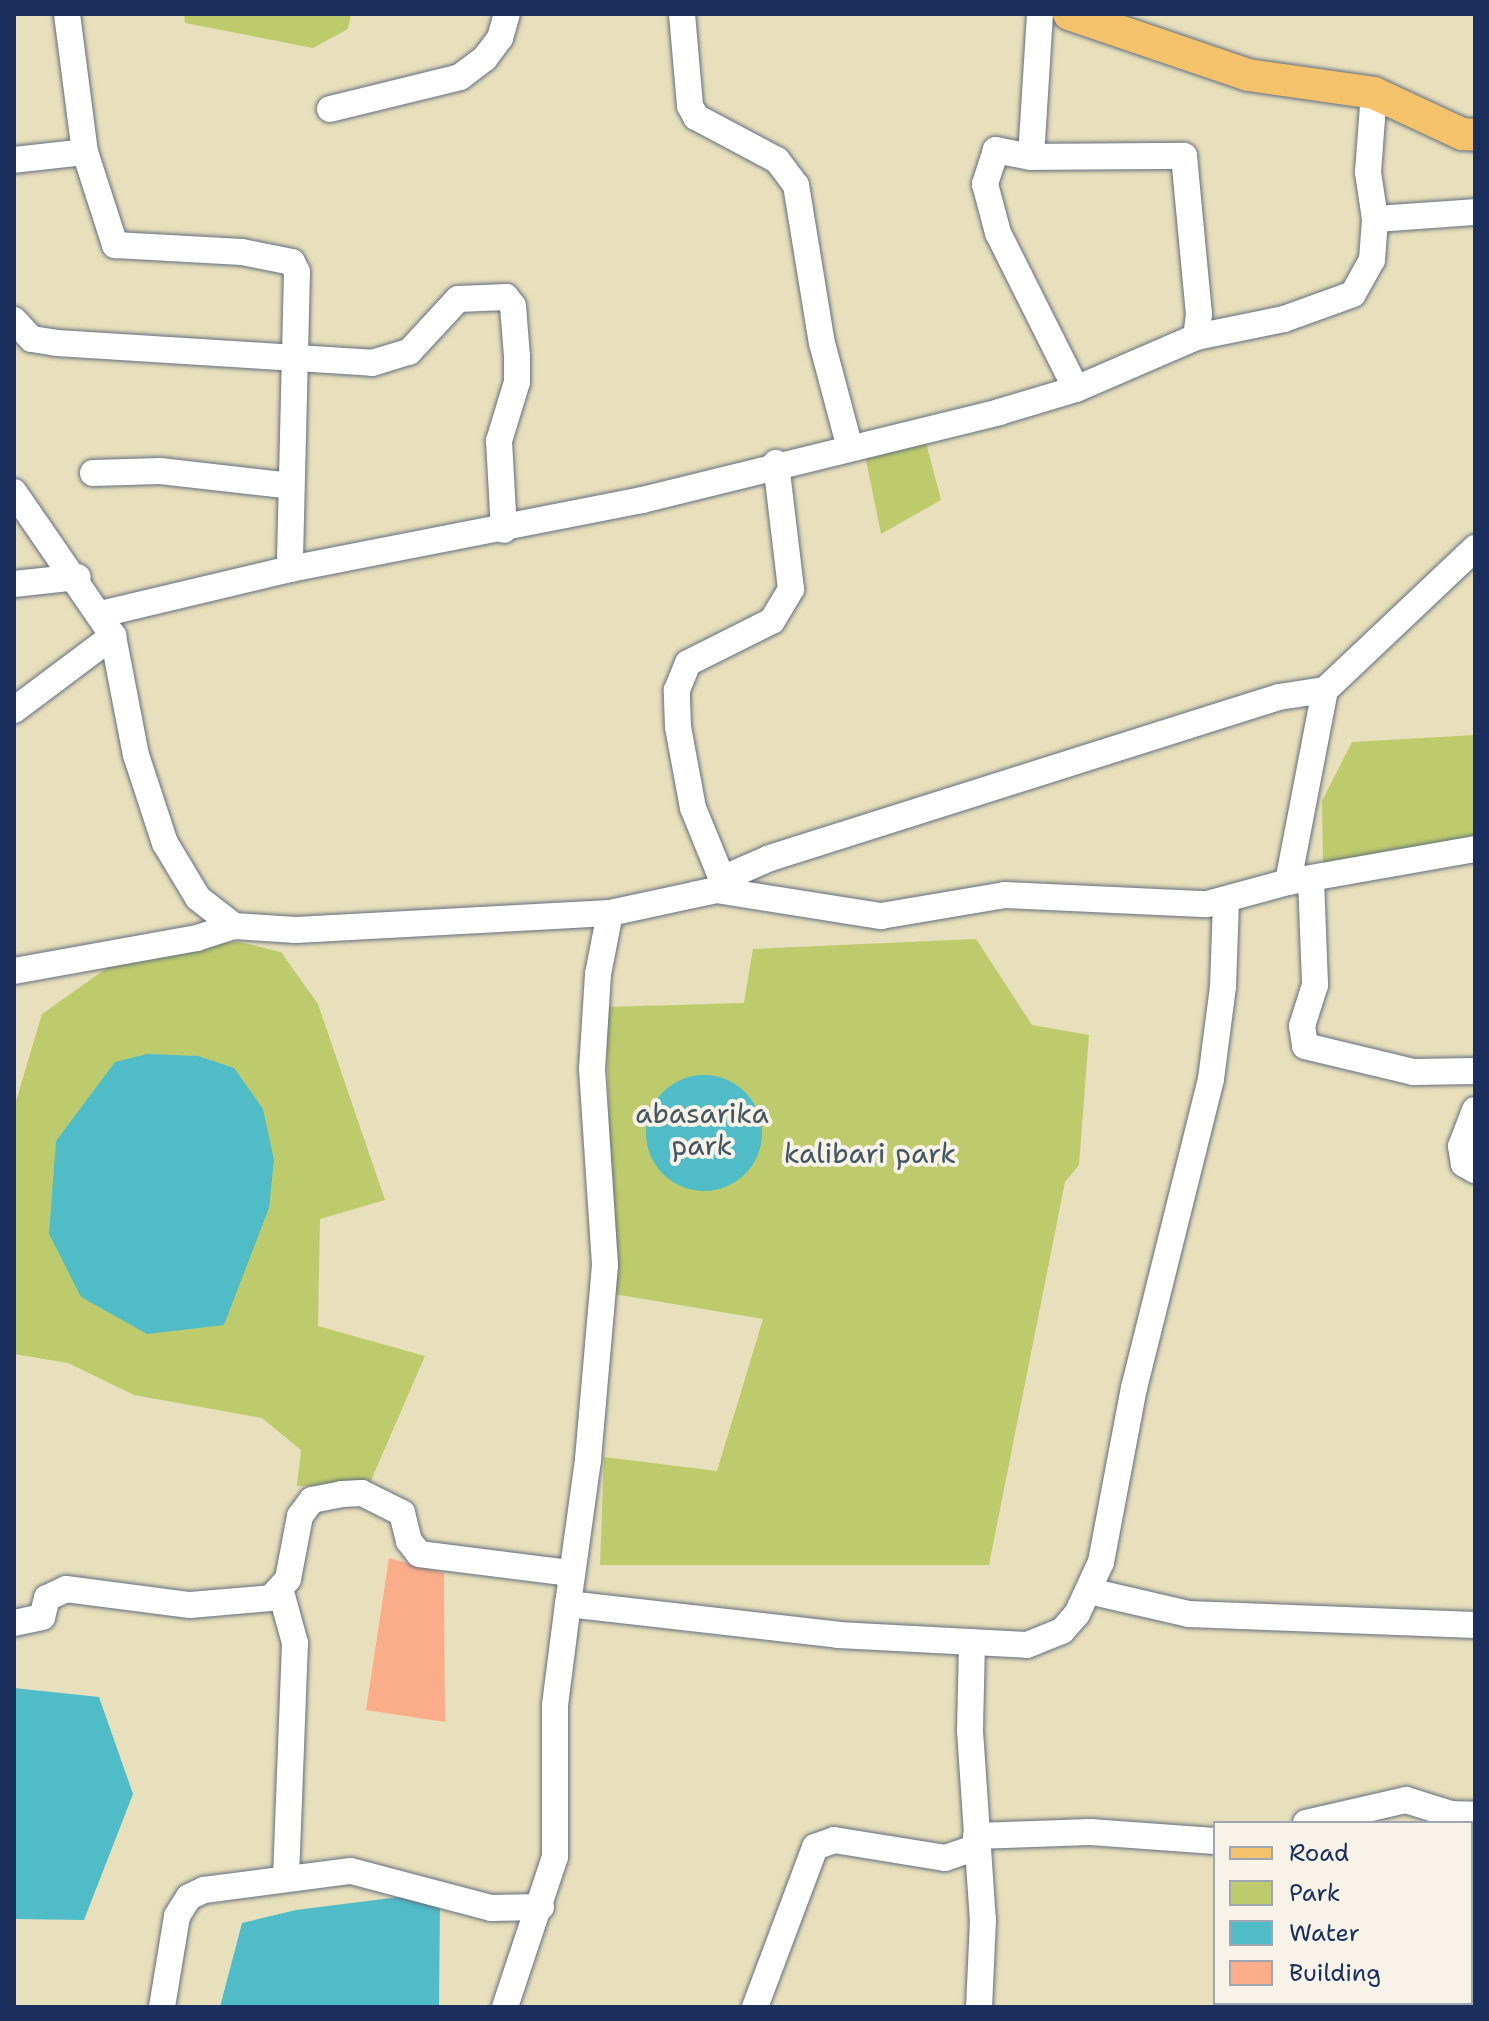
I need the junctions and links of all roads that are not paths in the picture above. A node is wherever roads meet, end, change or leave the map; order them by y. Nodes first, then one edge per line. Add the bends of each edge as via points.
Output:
1 (67, 14) edge
2 (507, 14) edge
3 (682, 14) edge
4 (1040, 14) edge
5 (1069, 14) edge
6 (1374, 93) junction
7 (330, 109) dead end
8 (1475, 135) edge
9 (85, 152) junction
10 (1031, 157) junction
11 (14, 160) edge
12 (1475, 212) edge
13 (1375, 219) junction
14 (14, 320) edge
15 (1196, 337) junction
16 (293, 359) junction
17 (1076, 389) junction
18 (850, 448) junction
19 (776, 463) junction
20 (93, 473) dead end
21 (291, 486) junction
22 (14, 492) edge
23 (504, 530) junction
24 (1475, 548) edge
25 (290, 569) junction
26 (78, 577) junction
27 (14, 584) edge
28 (107, 625) junction
29 (1325, 690) junction
30 (14, 710) edge
31 (1475, 849) edge
32 (1300, 880) junction
33 (719, 884) junction
34 (1226, 903) junction
35 (610, 913) junction
36 (234, 926) junction
37 (14, 971) edge
38 (1475, 1071) edge
39 (1475, 1110) edge
40 (1475, 1170) edge
41 (569, 1573) junction
42 (1089, 1591) junction
43 (281, 1592) junction
44 (568, 1604) junction
45 (14, 1623) edge
46 (1475, 1625) edge
47 (972, 1642) junction
48 (1475, 1815) edge
49 (1315, 1821) edge
50 (977, 1841) junction
51 (1213, 1841) edge
52 (286, 1876) junction
53 (541, 1907) junction
54 (162, 2007) edge
55 (505, 2007) edge
56 (755, 2007) edge
57 (979, 2007) edge

1 - 9 street
2 - 7 street via 493,48 460,77
3 - 18 street via 690,106 696,117 777,160 796,185 822,343
4 - 10 street
5 - 6 main road via 1248,75
6 - 8 main road
6 - 13 street via 1368,172
9 - 11 street
9 - 16 street via 115,245 242,252 292,262 300,284
10 - 15 street via 1184,156 1199,314
10 - 17 street via 996,150 985,184 988,208
12 - 13 street
13 - 15 street via 1372,260 1353,294 1284,319
14 - 16 street via 32,339 57,343
15 - 17 street
16 - 21 street
16 - 23 street via 393,360 409,352 458,299 506,297 513,306 517,382 498,453
17 - 18 street
18 - 19 street
19 - 23 street
19 - 33 street via 791,589 772,621 688,663 677,690 693,808
20 - 21 street via 160,471
21 - 25 street
22 - 26 street
23 - 25 street
24 - 29 street
25 - 28 street
26 - 27 street
26 - 28 street
28 - 30 street
28 - 36 street via 136,755 165,843 198,898
29 - 32 street
29 - 33 street via 1270,699 770,858
31 - 32 street
32 - 34 street
32 - 38 street via 1315,985 1302,1026 1305,1046 1413,1072
33 - 34 street via 881,916 1005,895 1177,906
33 - 35 street
34 - 42 street via 1223,987 1211,1079 1134,1388 1101,1562
35 - 36 street via 296,930
35 - 41 street via 598,974 592,1069 604,1279 588,1460
36 - 37 street via 197,938
39 - 40 street via 1461,1146 1464,1164
41 - 43 street via 419,1554 409,1541 402,1513 362,1493 342,1494 312,1500 300,1516
41 - 44 street
42 - 46 street via 1189,1614
42 - 47 street via 1077,1614 1047,1640 1027,1645
43 - 45 street via 271,1598 190,1605 66,1589 47,1598 42,1617
43 - 52 street via 295,1643
44 - 47 street via 838,1635
44 - 53 street via 555,1705 555,1857
47 - 50 street
48 - 49 street via 1451,1814 1406,1800
50 - 51 street via 1102,1832
50 - 56 street via 945,1858 834,1840 815,1847
50 - 57 street via 983,1920
52 - 53 street via 351,1871 491,1908
52 - 54 street via 189,1897 177,1916
53 - 55 street

